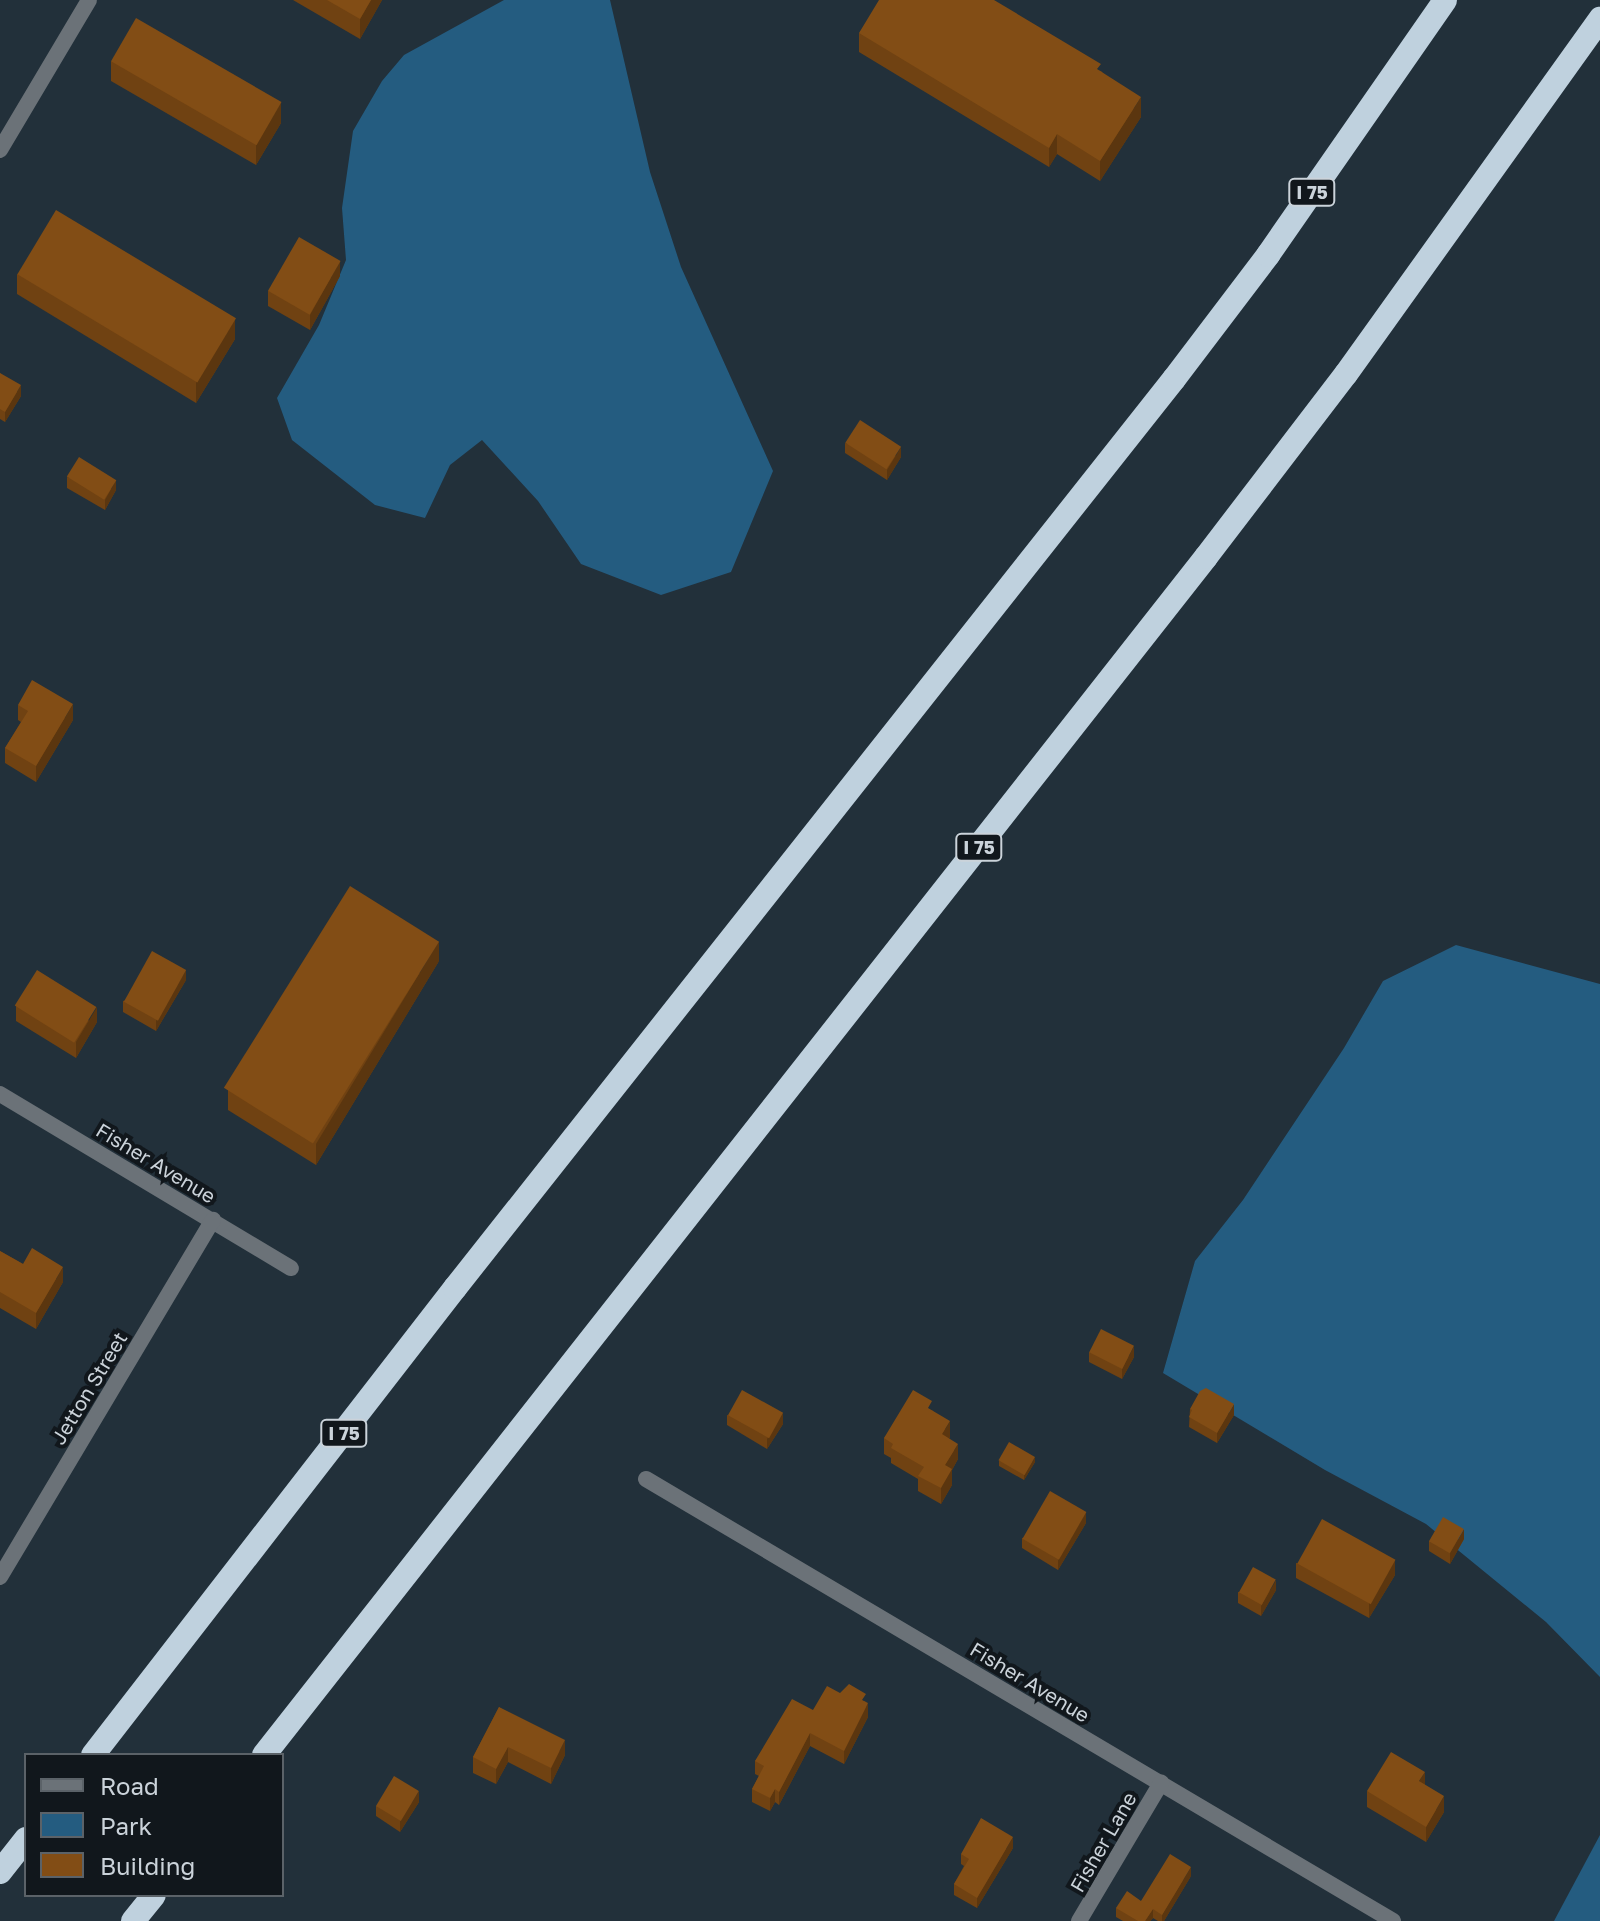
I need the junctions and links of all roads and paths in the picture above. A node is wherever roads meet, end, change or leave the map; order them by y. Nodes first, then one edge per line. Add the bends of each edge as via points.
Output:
1 (89, 0) edge
2 (1445, 0) edge
3 (1600, 19) edge
4 (0, 150) edge
5 (0, 1094) edge
6 (213, 1220) junction
7 (291, 1268) dead end
8 (646, 1479) dead end
9 (0, 1577) edge
10 (95, 1753) edge
11 (266, 1753) edge
12 (1161, 1783) junction
13 (24, 1842) edge
14 (0, 1872) edge
15 (152, 1897) edge
16 (133, 1921) edge
17 (1079, 1921) edge
18 (1393, 1921) edge

1 - 4 street
2 - 10 highway, I 75 via 1268,255 1174,379
3 - 11 highway, I 75 via 1425,265 1206,557
5 - 6 street, Fisher Avenue
6 - 7 street, Fisher Avenue
6 - 9 street, Jetton Street
8 - 12 street, Fisher Avenue
12 - 17 street, Fisher Lane
12 - 18 street, Fisher Avenue
13 - 14 highway
15 - 16 highway

